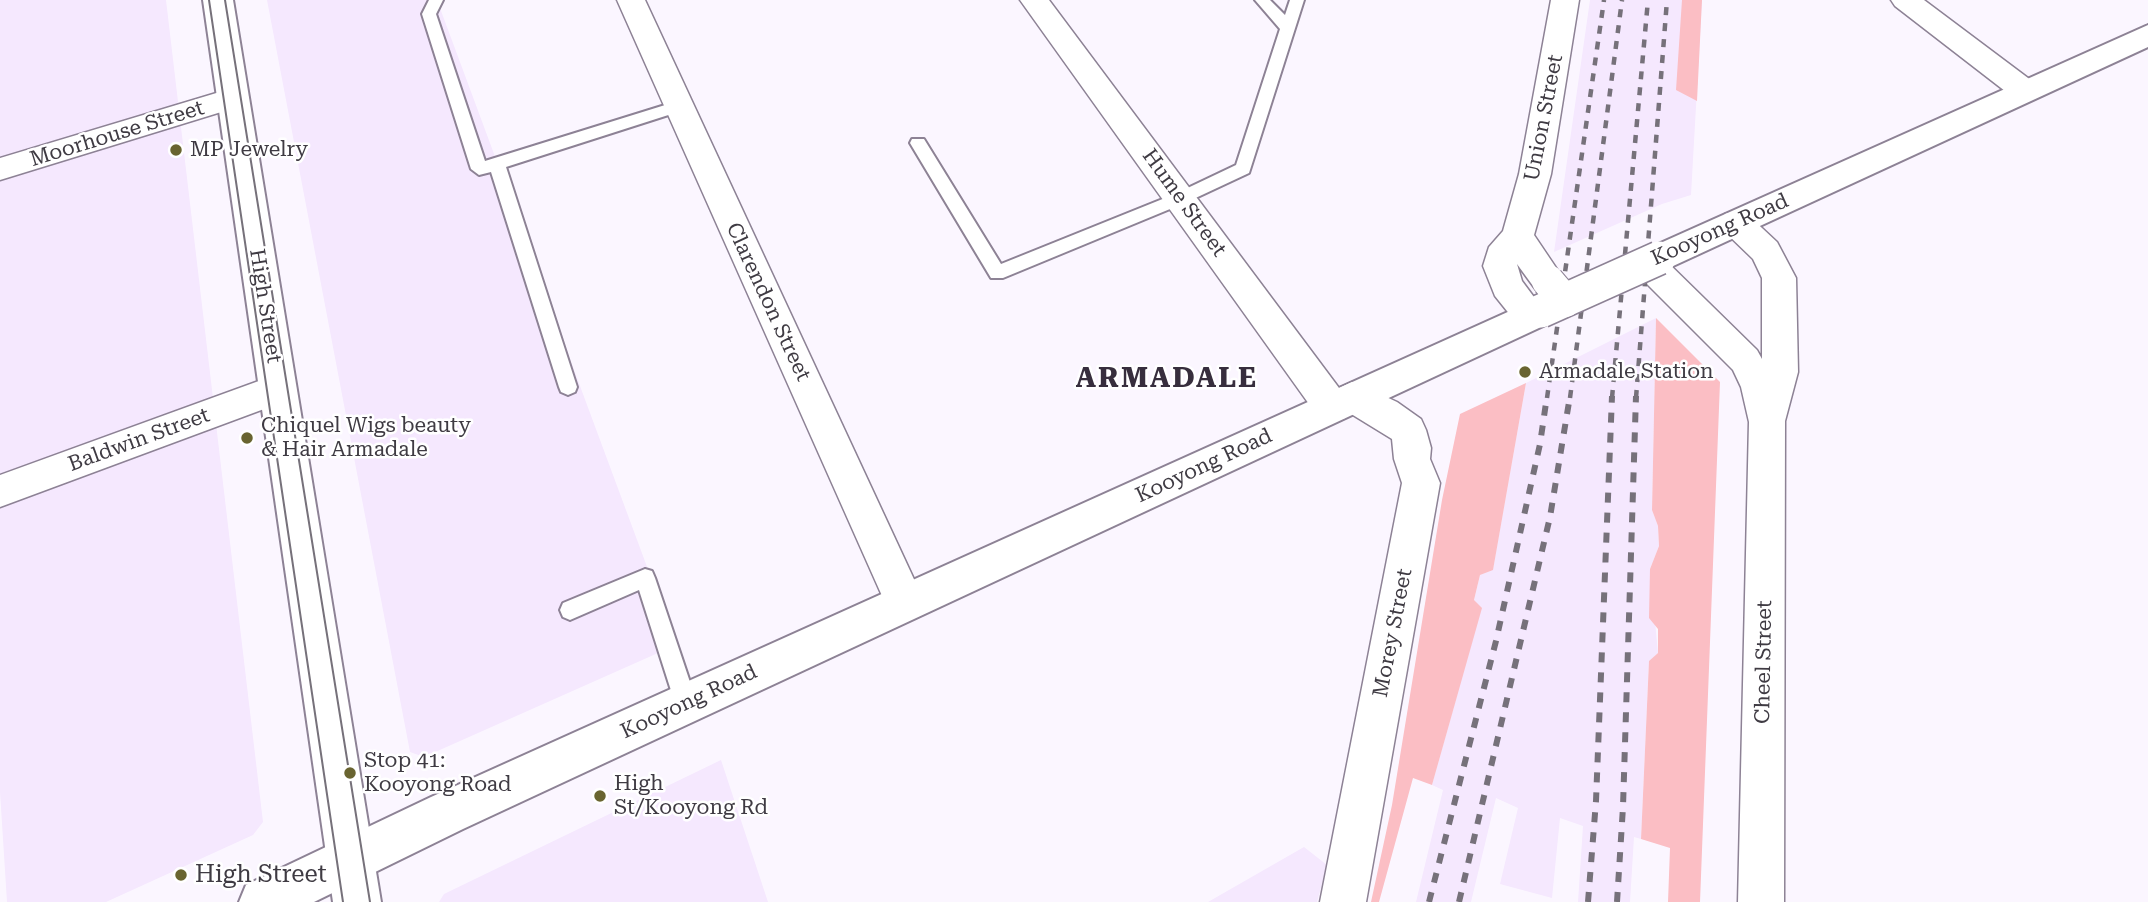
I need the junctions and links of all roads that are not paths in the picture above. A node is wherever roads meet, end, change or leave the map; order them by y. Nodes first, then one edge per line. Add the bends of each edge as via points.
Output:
1 (218, 0) edge
2 (436, 0) edge
3 (631, 0) edge
4 (1034, 0) edge
5 (1262, 0) edge
6 (1297, 0) edge
7 (1565, 0) edge
8 (1905, 0) edge
9 (1287, 27) junction
10 (2148, 35) edge
11 (2025, 91) junction
12 (233, 99) junction
13 (678, 106) junction
14 (918, 143) dead end
15 (497, 164) junction
16 (0, 169) edge
17 (1181, 198) junction
18 (1736, 223) junction
19 (1655, 265) junction
20 (1546, 302) junction
21 (568, 387) dead end
22 (278, 389) junction
23 (1342, 402) junction
24 (1767, 422) junction
25 (0, 491) edge
26 (905, 603) junction
27 (570, 610) dead end
28 (686, 703) junction
29 (354, 881) edge
30 (263, 902) edge
31 (1343, 902) edge
32 (1761, 902) edge

1 - 12 street, High Street
2 - 15 lane via 429,13 479,169
3 - 13 street, Clarendon Street
4 - 17 street, Hume Street
5 - 9 lane
6 - 9 lane
7 - 20 street, Union Street via 1535,174 1518,235 1501,256 1500,266 1507,287
8 - 11 street
9 - 17 lane via 1243,169
10 - 11 street, Kooyong Road
11 - 18 street, Kooyong Road
12 - 16 street, Moorhouse Street
12 - 22 street, High Street
13 - 15 lane
13 - 26 street, Clarendon Street
14 - 17 lane via 997,272
15 - 21 lane
17 - 23 street, Hume Street
18 - 19 street, Kooyong Road
18 - 24 street, Cheel Street via 1765,251 1779,278 1780,372
19 - 20 street, Kooyong Road, bridge
19 - 24 street, Cheel Street via 1745,360 1759,386
20 - 23 street, Kooyong Road
22 - 25 street, Baldwin Street
22 - 29 street, High Street
23 - 26 street, Kooyong Road
23 - 31 street, Morey Street via 1384,413 1408,430 1421,484
24 - 32 street, Cheel Street
26 - 28 street, Kooyong Road
27 - 28 lane via 645,578
28 - 29 street, Kooyong Road
29 - 30 street, Kooyong Road

